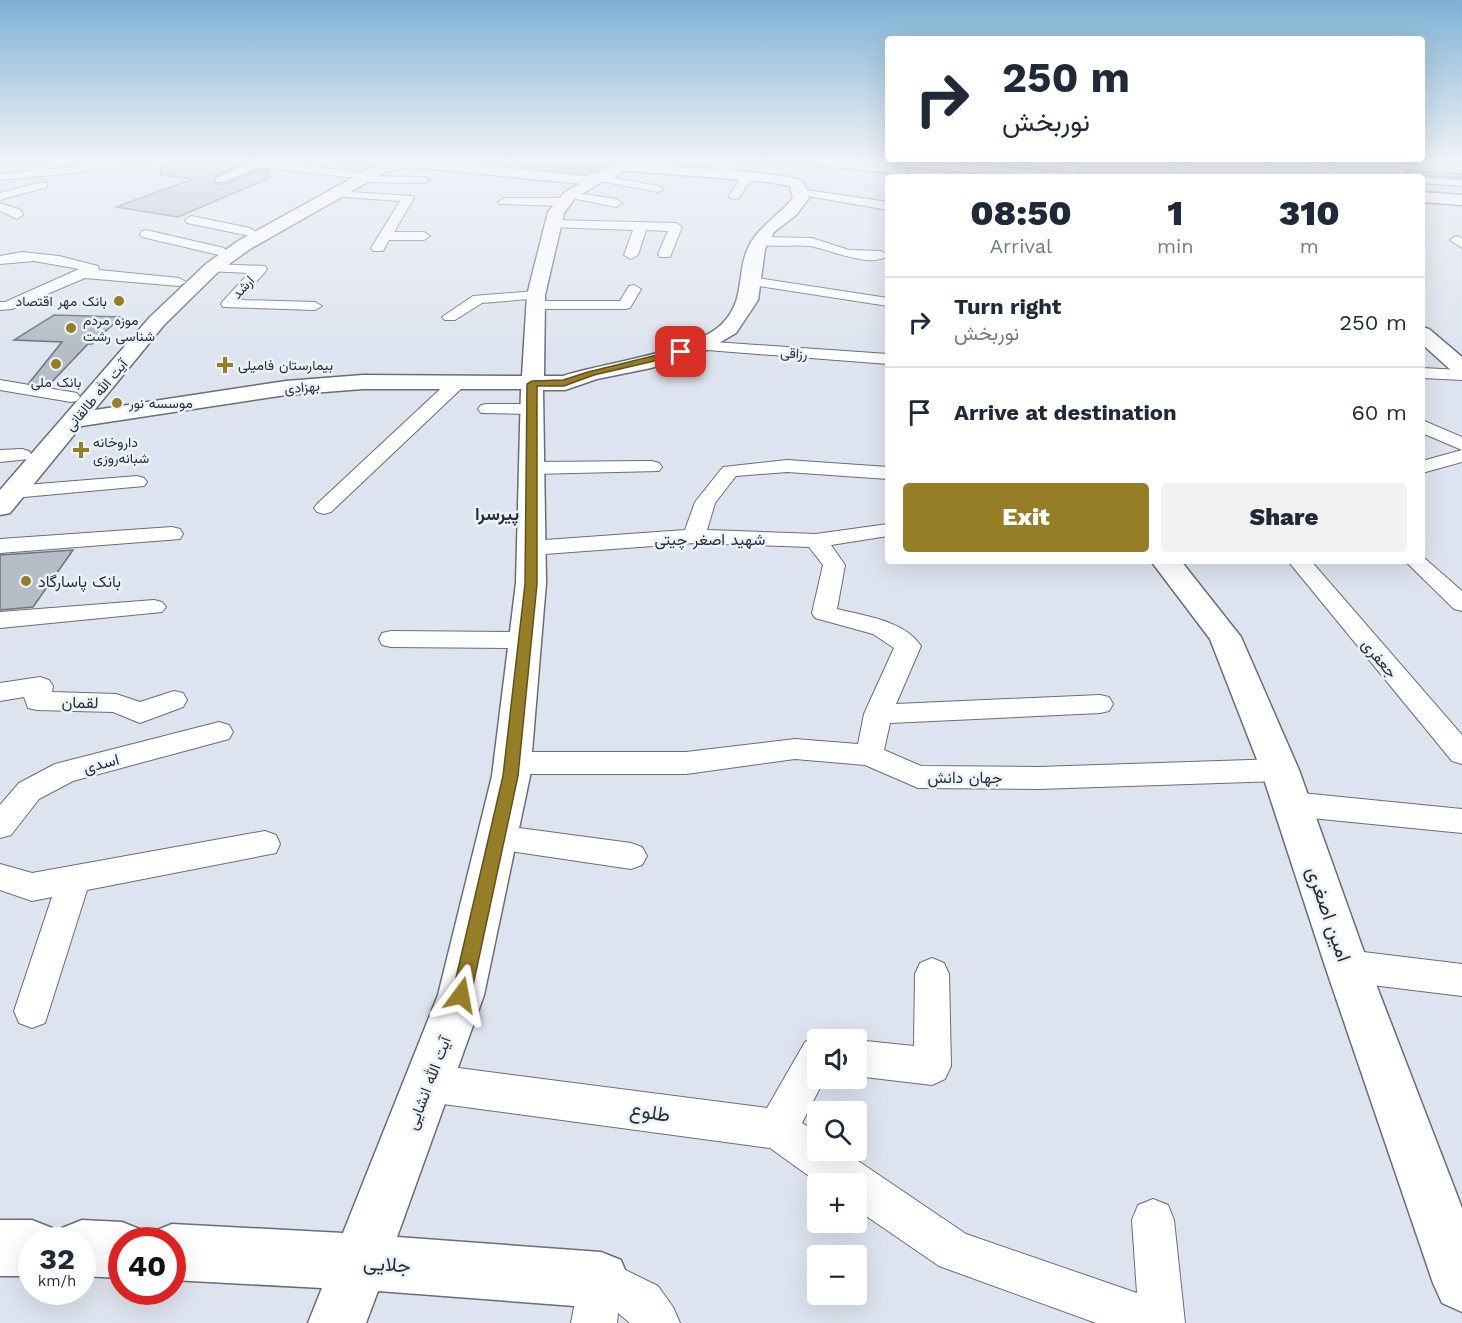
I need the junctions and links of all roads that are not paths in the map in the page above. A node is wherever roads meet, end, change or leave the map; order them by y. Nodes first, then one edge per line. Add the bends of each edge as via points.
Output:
1 (204, 223) edge
2 (269, 223) edge
3 (283, 223) edge
4 (393, 223) joint
5 (398, 223) edge
6 (577, 223) edge
7 (637, 223) edge
8 (776, 223) edge
9 (641, 226) junction
10 (250, 232) junction
11 (146, 234) dead end
12 (424, 236) dead end
13 (761, 241) junction
14 (665, 254) dead end
15 (631, 255) dead end
16 (881, 255) dead end
17 (216, 259) junction
18 (0, 260) edge
19 (87, 271) junction
20 (751, 281) junction
21 (179, 282) junction
22 (634, 289) dead end
23 (536, 300) junction
24 (885, 302) edge
25 (885, 304) edge
26 (0, 306) edge
27 (315, 306) dead end
28 (863, 316) dead end
29 (450, 317) dead end
30 (1425, 336) edge
31 (700, 346) junction
32 (885, 359) edge
33 (1462, 369) edge
34 (1425, 373) edge
35 (545, 374) junction
36 (591, 374) junction
37 (1462, 375) edge
38 (457, 383) junction
39 (0, 384) edge
40 (70, 397) junction
41 (487, 409) dead end
42 (75, 420) junction
43 (1425, 427) edge
44 (1462, 444) edge
45 (22, 455) junction
46 (0, 456) edge
47 (1462, 456) edge
48 (1425, 465) edge
49 (652, 467) dead end
50 (531, 468) junction
51 (885, 473) edge
52 (137, 482) dead end
53 (4, 493) edge
54 (324, 508) dead end
55 (885, 530) edge
56 (172, 534) dead end
57 (694, 536) junction
58 (816, 541) junction
59 (0, 546) edge
60 (531, 548) junction
61 (1168, 564) edge
62 (1302, 564) edge
63 (1419, 564) edge
64 (1462, 604) edge
65 (154, 607) dead end
66 (0, 620) edge
67 (391, 639) dead end
68 (525, 640) junction
69 (0, 692) edge
70 (174, 700) dead end
71 (1100, 704) dead end
72 (878, 714) junction
73 (219, 732) dead end
74 (1462, 754) edge
75 (869, 755) junction
76 (512, 763) junction
77 (1285, 787) junction
78 (1462, 821) edge
79 (0, 826) edge
80 (497, 837) junction
81 (265, 843) dead end
82 (631, 856) dead end
83 (0, 877) edge
84 (74, 879) junction
85 (1347, 966) junction
86 (932, 974) dead end
87 (1462, 980) edge
88 (32, 1011) dead end
89 (867, 1059) edge
90 (807, 1075) edge
91 (428, 1083) junction
92 (777, 1130) junction
93 (840, 1173) edge
94 (867, 1192) edge
95 (1153, 1220) dead end
96 (0, 1248) edge
97 (18, 1248) edge
98 (186, 1253) edge
99 (360, 1262) junction
100 (1462, 1283) edge
101 (598, 1302) edge
102 (337, 1323) edge
103 (657, 1323) edge
104 (1160, 1323) edge

1 - 10 street
2 - 10 street, آیت الله طالقانی
3 - 17 street, آیت الله طالقانی
4 - 5 street
4 - 12 street via 381,242
6 - 23 street, آیت الله انشایی
7 - 9 street
8 - 13 street
9 - 14 street via 676,227
9 - 15 street
10 - 17 street, آیت الله طالقانی
11 - 17 street
13 - 16 street via 812,242 848,254
13 - 20 street, بهزادی
17 - 21 street, آیت الله طالقانی
17 - 27 street, ارشد via 260,269 228,304
17 - 42 street, آیت الله طالقانی via 157,321
18 - 19 street via 64,260
19 - 21 street
19 - 26 street
20 - 24 street
20 - 31 street, بهزادی via 748,300 729,329
21 - 40 street, آیت الله طالقانی via 139,318
22 - 23 street via 625,305
23 - 29 street via 478,299
23 - 35 street, آیت الله انشایی
25 - 28 street
30 - 33 street
31 - 32 street, رزاقی
31 - 36 street, بهزادی
34 - 37 street
35 - 36 street, بهزادی via 564,383
35 - 36 street via 578,361
35 - 38 street, بهزادی
35 - 41 street
35 - 50 street, آیت الله انشایی
38 - 42 street, بهزادی via 363,382 286,388
38 - 54 street
39 - 40 street
40 - 45 street, آیت الله طالقانی
42 - 53 street, آیت الله طالقانی
43 - 44 street
45 - 46 street
45 - 53 street, آیت الله طالقانی
47 - 48 street
49 - 50 street
50 - 60 street, آیت الله انشایی
51 - 57 street via 787,466 730,471 705,502
52 - 53 street
55 - 58 street, شهید اصغر چیتی
56 - 59 street
57 - 58 street, شهید اصغر چیتی
57 - 60 street, شهید اصغر چیتی
58 - 72 street via 834,565 824,613 882,628 908,646
60 - 68 street, آیت الله انشایی
61 - 77 street, امین اصغری via 1225,637
62 - 74 street, جعفری
63 - 64 street
65 - 66 street
67 - 68 street
68 - 76 street, آیت الله انشایی
69 - 70 street, لقمان via 40,686 37,701 116,703 140,713
71 - 72 street
72 - 75 street
73 - 79 street, اسدی via 65,772 29,791
75 - 76 street, جهان دانش via 795,749 686,763
75 - 77 street, جهان دانش via 918,777
76 - 80 street, آیت الله انشایی
77 - 78 street, جهان دانش
77 - 85 street, امین اصغری
80 - 82 street
80 - 91 street, آیت الله انشایی via 461,995
81 - 84 street
83 - 84 street via 32,886
84 - 88 street
85 - 87 street
85 - 100 street, امین اصغری
86 - 89 street via 932,1066
90 - 92 street
91 - 92 street, طلوع
91 - 99 street, آیت الله انشایی
92 - 93 street, طلوع
94 - 104 street, طلوع via 954,1251
95 - 104 street
96 - 97 street
98 - 99 street, جلایی
99 - 101 street, جلایی
99 - 102 street, آیت الله انشایی
101 - 103 street via 642,1302

